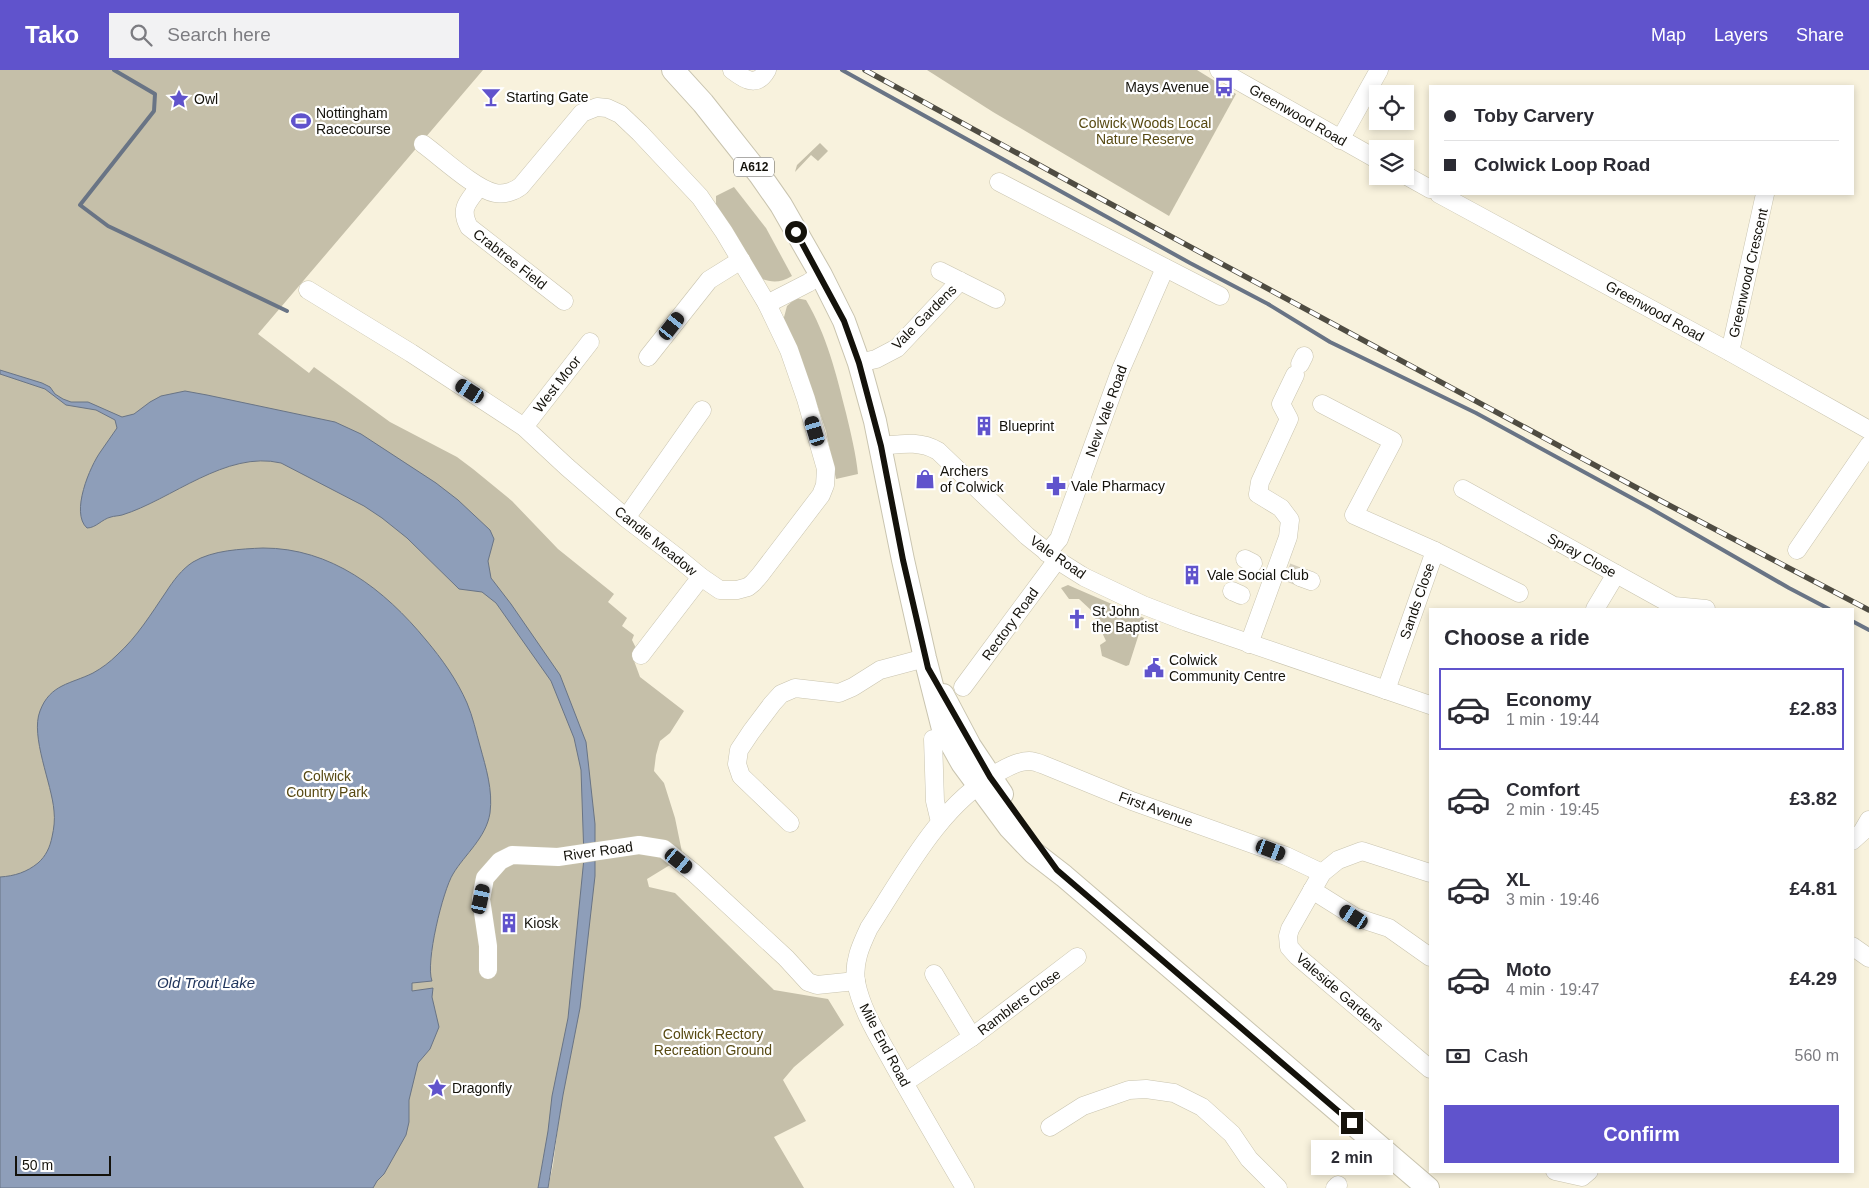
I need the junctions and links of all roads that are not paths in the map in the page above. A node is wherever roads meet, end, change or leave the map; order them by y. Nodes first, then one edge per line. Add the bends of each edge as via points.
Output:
1 (673, 70) edge
2 (732, 70) edge
3 (767, 70) edge
4 (1219, 70) edge
5 (1379, 70) edge
6 (1340, 140) junction
7 (423, 144) dead end
8 (1369, 155) edge
9 (1414, 180) edge
10 (999, 182) dead end
11 (479, 186) junction
12 (1429, 188) edge
13 (1441, 195) edge
14 (1765, 195) edge
15 (741, 260) junction
16 (1165, 268) junction
17 (940, 270) dead end
18 (821, 275) junction
19 (960, 281) junction
20 (308, 290) dead end
21 (1220, 296) dead end
22 (996, 299) dead end
23 (564, 302) dead end
24 (767, 304) junction
25 (590, 342) dead end
26 (1730, 352) junction
27 (648, 356) dead end
28 (859, 363) junction
29 (1300, 365) dead end
30 (1322, 404) dead end
31 (692, 414) dead end
32 (524, 427) junction
33 (1869, 430) edge
34 (1869, 445) edge
35 (881, 446) junction
36 (1463, 489) dead end
37 (626, 518) junction
38 (1797, 550) dead end
39 (1435, 551) junction
40 (1052, 556) junction
41 (1616, 574) junction
42 (701, 577) junction
43 (1518, 593) dead end
44 (1596, 608) edge
45 (1706, 608) edge
46 (1248, 644) junction
47 (642, 646) dead end
48 (926, 663) junction
49 (963, 687) dead end
50 (1386, 690) junction
51 (1429, 705) edge
52 (933, 739) dead end
53 (983, 781) junction
54 (1869, 820) edge
55 (940, 822) junction
56 (790, 823) dead end
57 (1854, 839) edge
58 (1322, 873) junction
59 (1429, 873) edge
60 (1312, 890) junction
61 (1854, 947) edge
62 (1429, 956) edge
63 (1869, 958) edge
64 (1067, 960) dead end
65 (493, 970) dead end
66 (934, 974) dead end
67 (856, 981) junction
68 (972, 1037) junction
69 (1429, 1068) edge
70 (904, 1083) junction
71 (1050, 1127) dead end
72 (1564, 1173) edge
73 (1587, 1173) edge
74 (965, 1188) edge
75 (1278, 1188) edge
76 (1428, 1188) edge

1 - 18 main road, A612 via 760,175
2 - 3 street via 747,80 756,81
4 - 6 street, Greenwood Road
5 - 6 street
6 - 8 street, Greenwood Road
7 - 11 street, Candle Meadow
9 - 12 street
10 - 16 street
11 - 15 street, Candle Meadow via 495,193 517,190 582,113 597,107 607,108 620,114 640,133 700,197
11 - 23 street, Crabtree Field via 463,213 469,227
13 - 26 street, Greenwood Road
14 - 26 street, Greenwood Crescent
15 - 24 street, Candle Meadow
15 - 27 street via 709,280
16 - 21 street
16 - 40 street, New Vale Road via 1120,369
17 - 19 street, Vale Gardens
18 - 24 street
18 - 28 main road, A612 via 844,321
19 - 22 street, Vale Gardens
19 - 28 street, Vale Gardens via 897,348 876,359
20 - 32 street, Candle Meadow
24 - 42 street, Candle Meadow via 789,350 806,399 826,469 825,485 803,520 754,583 737,590 720,590
25 - 32 street, West Moor
26 - 33 street, Greenwood Road
28 - 35 main road, A612
29 - 46 street via 1281,404 1289,419 1260,482 1258,494 1281,508 1290,520 1288,537 1277,570 1247,597
30 - 39 street, Sands Close via 1394,441 1354,515
31 - 37 street
32 - 37 street, Candle Meadow
34 - 38 street
35 - 40 street, Vale Road via 926,444 938,451
35 - 48 main road, A612
36 - 41 street, Spray Close
37 - 42 street, Candle Meadow
39 - 43 street
39 - 50 street, Sands Close
40 - 46 street, Vale Road via 1143,605
40 - 49 street, Rectory Road
41 - 44 street
41 - 45 street, Spray Close via 1674,606
42 - 47 street
46 - 50 street, Vale Road
48 - 53 main road, A612 via 943,729 962,763
48 - 56 street via 880,670 839,693 795,688 781,694 772,704 739,750 738,764 741,776 748,784
50 - 51 street, Vale Road
52 - 55 street via 935,801
53 - 55 street, Mile End Road
53 - 58 street, First Avenue via 1019,762 1030,761 1286,856
53 - 76 main road, A612 via 1010,828 1033,852
54 - 57 street
55 - 67 street, Mile End Road via 869,928 856,962
58 - 59 street, Valeside Gardens via 1338,860 1362,851
58 - 60 street, Valeside Gardens
60 - 62 street via 1354,917 1389,928
60 - 69 street, Valeside Gardens via 1290,929 1289,947
61 - 63 street
64 - 68 street, Ramblers Close
65 - 67 street, River Road via 494,956 488,946 481,899 486,878 500,861 512,856 558,857 640,845 664,849 694,873 808,982 818,985
66 - 68 street, Ramblers Close via 951,989
67 - 70 street, Mile End Road via 862,1003
68 - 70 street, Ramblers Close
70 - 74 street, Mile End Road
71 - 75 street via 1083,1106 1129,1090 1174,1093 1208,1112 1232,1134 1249,1159
72 - 73 street via 1582,1177

